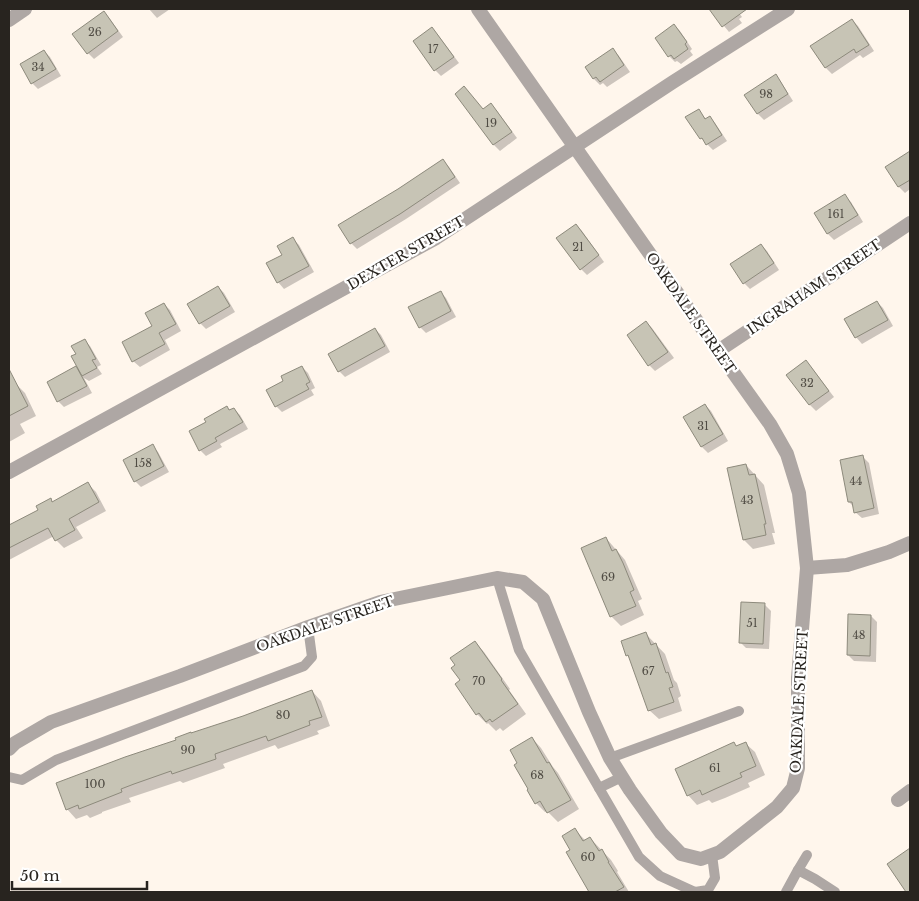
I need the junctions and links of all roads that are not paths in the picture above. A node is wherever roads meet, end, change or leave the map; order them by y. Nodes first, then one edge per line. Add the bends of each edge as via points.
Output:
1 (25, 9) edge
2 (478, 9) edge
3 (788, 9) edge
4 (9, 20) edge
5 (575, 146) junction
6 (910, 223) edge
7 (718, 351) junction
8 (9, 472) edge
9 (910, 543) edge
10 (807, 568) junction
11 (497, 578) junction
12 (308, 627) junction
13 (739, 711) dead end
14 (9, 749) edge
15 (610, 758) junction
16 (622, 776) junction
17 (9, 777) edge
18 (599, 788) junction
19 (910, 791) edge
20 (898, 800) dead end
21 (807, 854) dead end
22 (712, 855) junction
23 (798, 870) junction
24 (786, 892) edge
25 (835, 892) edge

1 - 4 street
2 - 5 street, OAKDALE STREET
3 - 5 street, DEXTER STREET
5 - 7 street, OAKDALE STREET
5 - 8 street, DEXTER STREET via 436,238
6 - 7 street, INGRAHAM STREET
7 - 10 street, OAKDALE STREET via 770,424 787,454 799,493
9 - 10 street via 847,565
10 - 22 street, OAKDALE STREET via 798,678 798,768 794,788 777,807
11 - 12 street, OAKDALE STREET via 380,602
11 - 15 street, OAKDALE STREET via 523,582 543,599
11 - 18 lane via 519,650
12 - 14 street, OAKDALE STREET via 51,722
12 - 17 lane via 312,657 304,666 56,760 22,780
13 - 15 lane
15 - 16 street, OAKDALE STREET
16 - 18 lane
16 - 22 street, OAKDALE STREET via 660,833 681,854 702,859
18 - 22 lane via 639,857 660,876 695,892 708,890 715,878
19 - 20 street
21 - 23 lane
23 - 24 lane
23 - 25 lane

